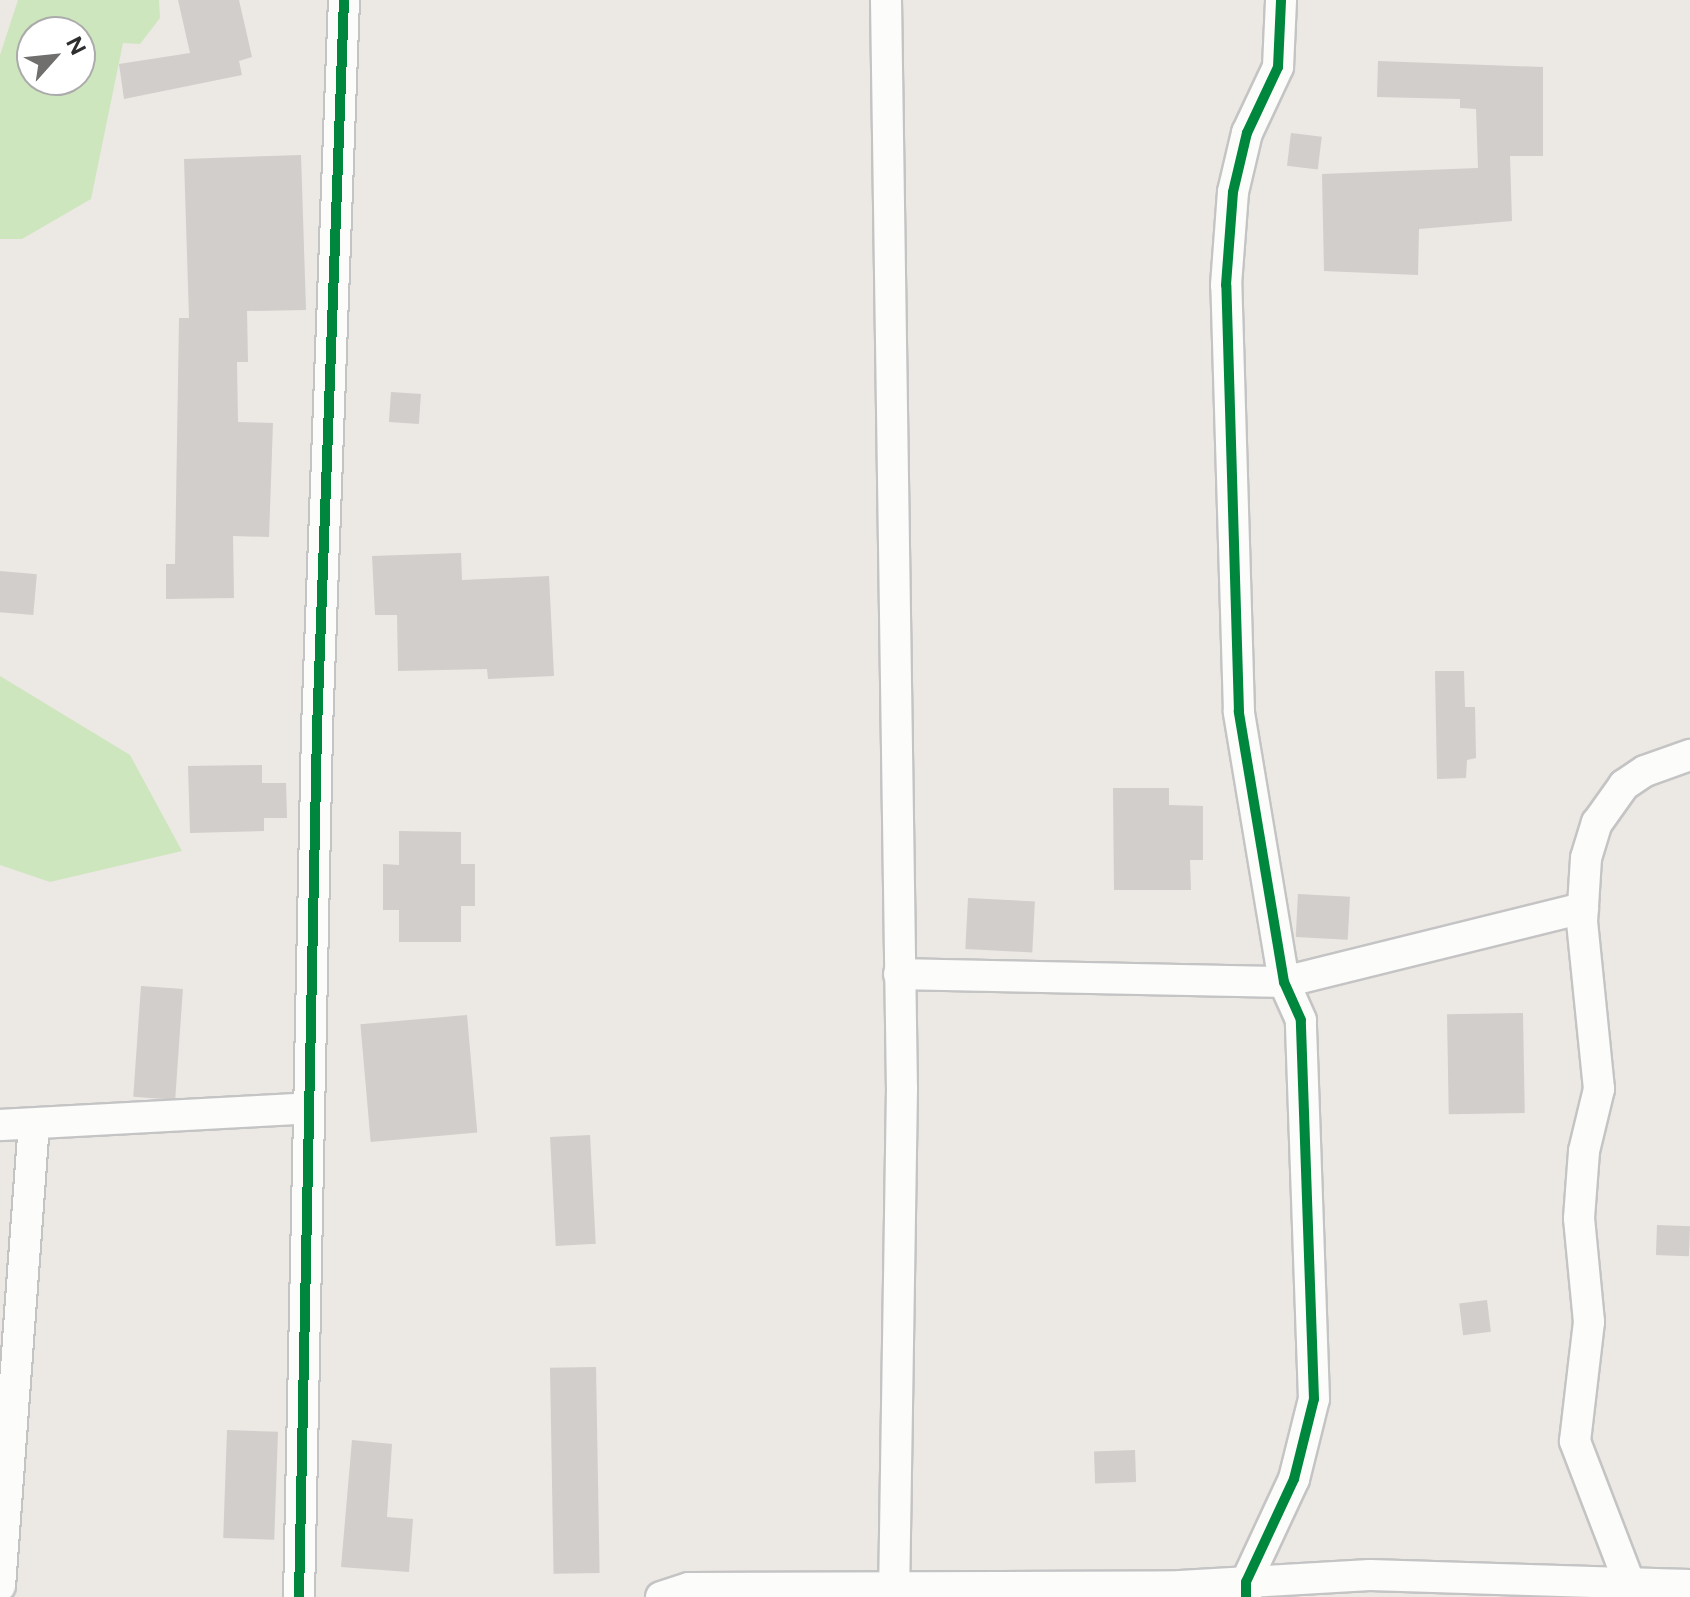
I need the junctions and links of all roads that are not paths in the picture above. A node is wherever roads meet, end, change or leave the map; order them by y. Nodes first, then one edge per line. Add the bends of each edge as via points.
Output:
1 (344, 0) edge
2 (886, 0) edge
3 (1281, 0) edge
4 (1690, 755) edge
5 (1583, 908) junction
6 (899, 974) junction
7 (1284, 982) junction
8 (309, 1108) junction
9 (34, 1124) junction
10 (0, 1125) edge
11 (1690, 1585) edge
12 (0, 1586) edge
13 (1246, 1589) edge
14 (1629, 1590) edge
15 (894, 1591) edge
16 (299, 1597) edge
17 (661, 1597) edge

1 - 8 street
2 - 6 street
3 - 7 street via 1278,67 1247,133 1233,192 1226,285 1239,712
4 - 5 street via 1645,771 1624,785 1597,823 1586,858
5 - 7 street
5 - 14 street via 1599,1089 1582,1178 1589,1322 1575,1441
6 - 7 street
6 - 15 street
7 - 13 street via 1301,1020 1314,1399 1294,1479
8 - 9 street
8 - 16 street
9 - 10 street
9 - 12 street
11 - 14 street
13 - 14 street via 1370,1575
13 - 15 street
15 - 17 street via 689,1588

